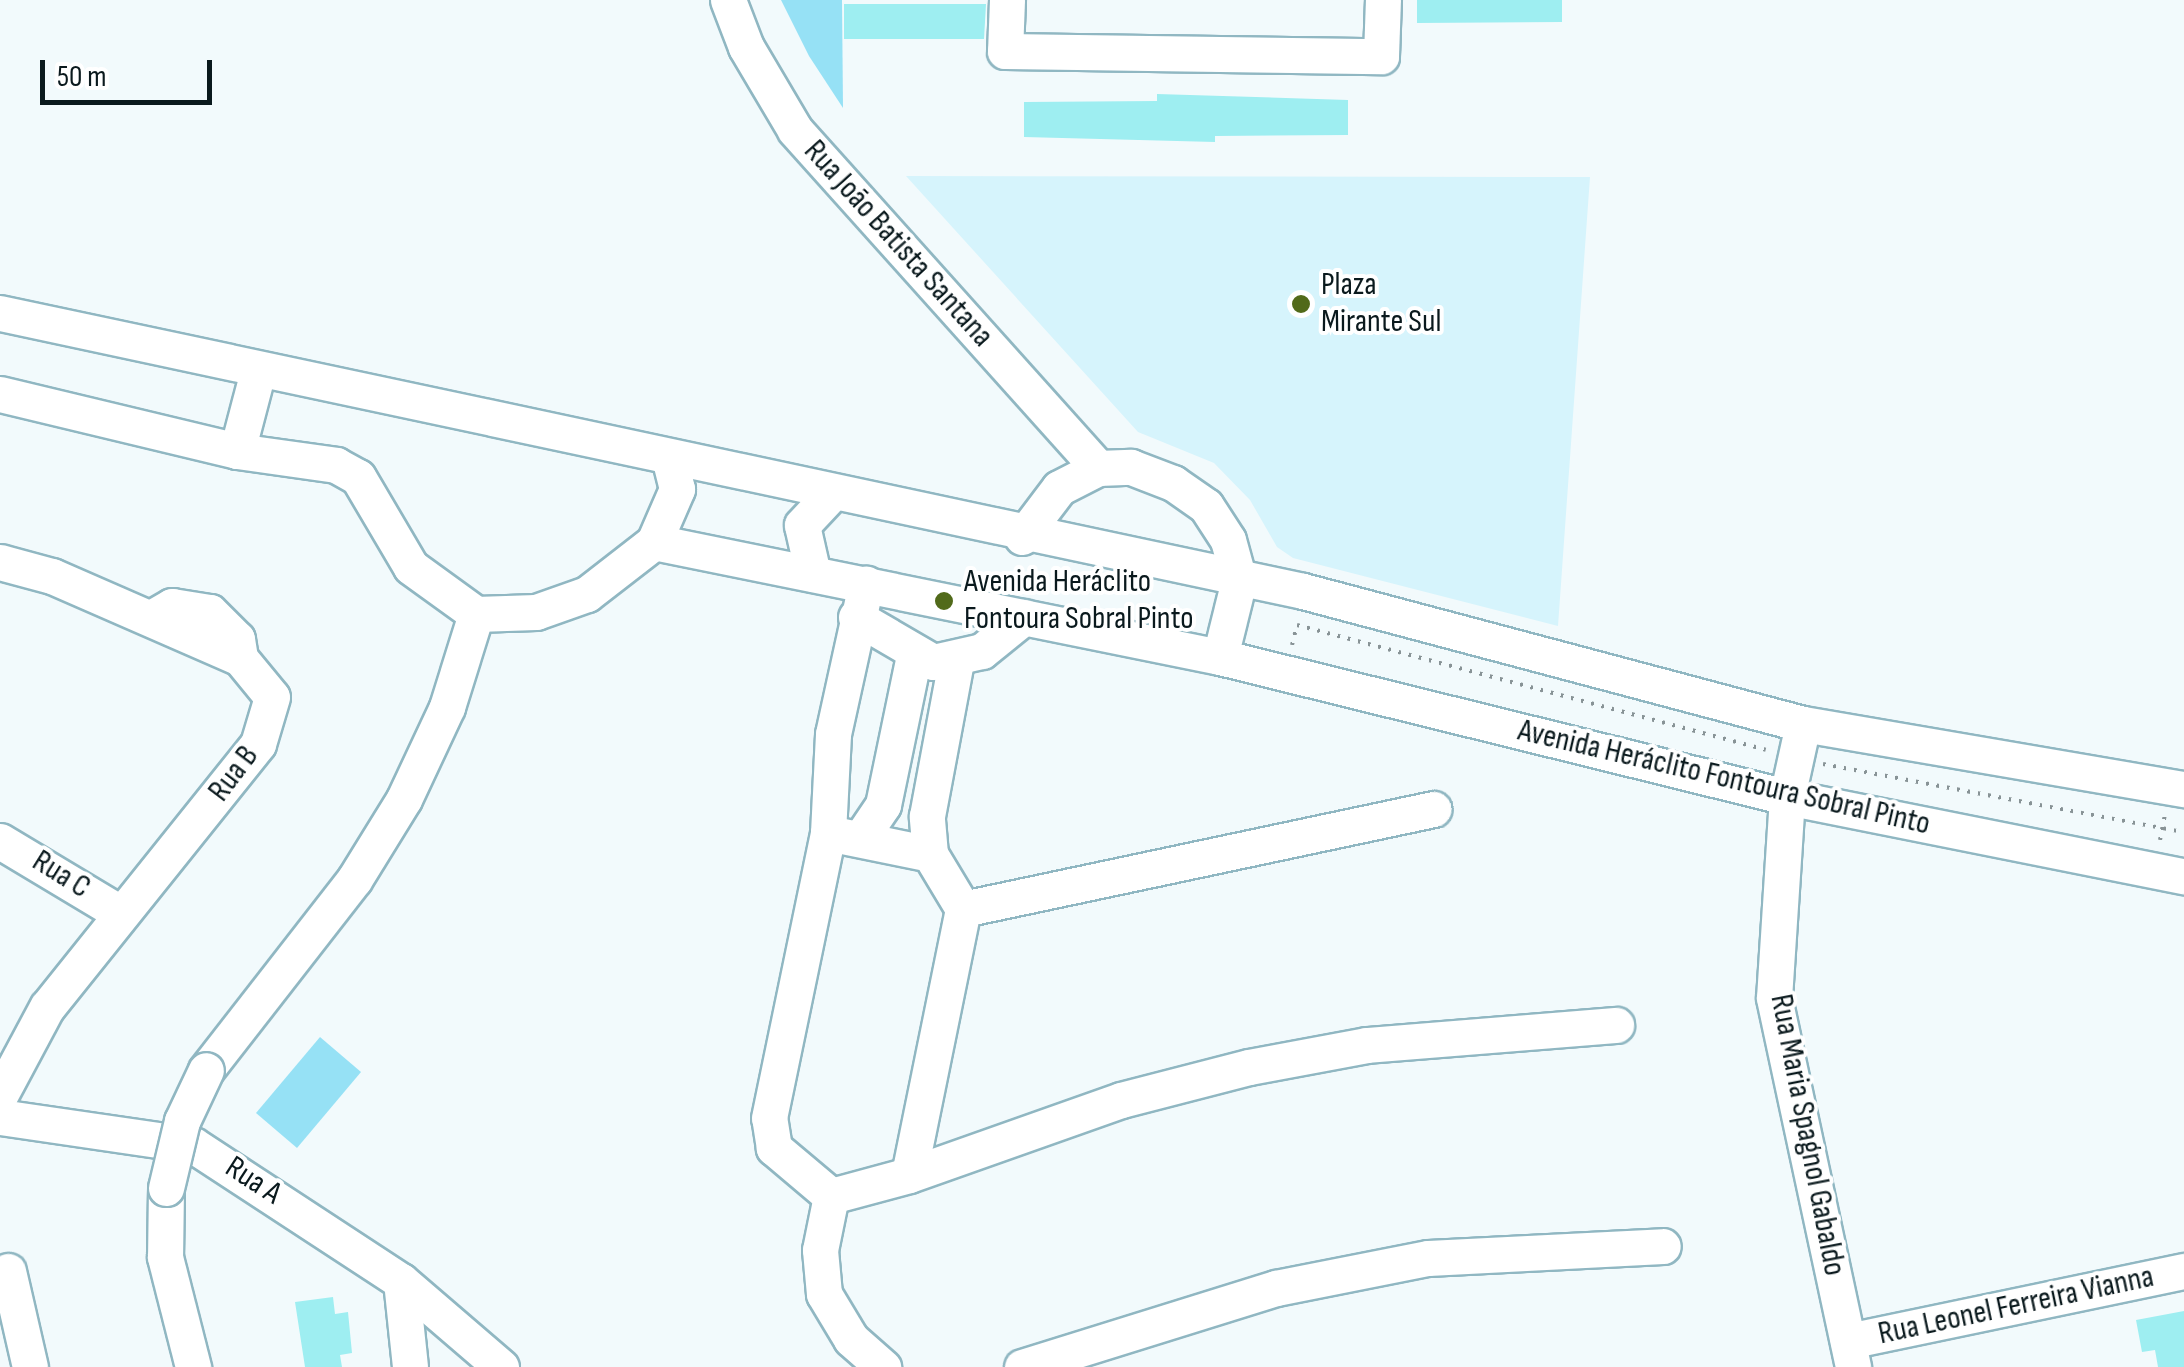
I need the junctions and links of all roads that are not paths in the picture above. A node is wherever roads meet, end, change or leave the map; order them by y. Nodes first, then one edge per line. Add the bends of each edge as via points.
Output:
1 (728, 0) edge
2 (1007, 0) edge
3 (1383, 0) edge
4 (0, 313) edge
5 (258, 371) junction
6 (0, 394) edge
7 (237, 451) junction
8 (669, 457) junction
9 (1098, 468) junction
10 (831, 494) junction
11 (1022, 537) junction
12 (654, 542) junction
13 (0, 562) edge
14 (813, 574) junction
15 (1239, 580) junction
16 (861, 601) junction
17 (476, 614) junction
18 (1024, 617) junction
19 (914, 655) junction
20 (1220, 656) junction
21 (956, 660) junction
22 (1803, 724) junction
23 (2178, 788) edge
24 (1804, 800) junction
25 (1433, 809) dead end
26 (844, 836) junction
27 (0, 841) edge
28 (930, 854) junction
29 (2169, 873) edge
30 (963, 909) junction
31 (120, 913) junction
32 (1616, 1025) dead end
33 (0, 1095) edge
34 (0, 1116) edge
35 (910, 1175) junction
36 (830, 1196) junction
37 (1663, 1246) dead end
38 (8, 1271) dead end
39 (2184, 1271) edge
40 (401, 1281) junction
41 (1851, 1354) edge
42 (30, 1367) edge
43 (193, 1367) edge
44 (410, 1367) edge
45 (501, 1367) edge
46 (883, 1367) edge
47 (1022, 1367) edge

1 - 9 street, Rua João Batista Santana via 746,47 795,130
2 - 3 street via 1005,51 1381,56
4 - 5 street
5 - 7 street
5 - 8 street
6 - 7 street
7 - 17 street via 336,465 358,477 411,567
8 - 10 street
8 - 12 street via 677,489
9 - 11 street via 1059,488
9 - 15 street via 1131,466 1206,506 1228,540
10 - 11 street
10 - 14 street via 802,525
11 - 15 street
12 - 14 street, Avenida Heráclito Fontoura Sobral Pinto
12 - 17 street via 586,594 536,612
13 - 31 street, Rua B via 154,617 240,658 272,698 270,724
14 - 16 street, Avenida Heráclito Fontoura Sobral Pinto
15 - 20 street
15 - 22 street via 1303,591
16 - 18 street, Avenida Heráclito Fontoura Sobral Pinto
16 - 19 street
16 - 26 street via 833,734
17 - 43 street, bridge via 447,707 404,799 354,880 206,1070 182,1120 166,1188 165,1257
18 - 20 street, Avenida Heráclito Fontoura Sobral Pinto
18 - 21 street
19 - 21 street
19 - 26 street via 883,805
20 - 24 street, Avenida Heráclito Fontoura Sobral Pinto
21 - 28 street via 926,816
22 - 23 street
22 - 24 street, Rua Maria Spagnol Gabaldo
24 - 29 street, Avenida Heráclito Fontoura Sobral Pinto
24 - 41 street, Rua Maria Spagnol Gabaldo via 1774,998
25 - 30 street
26 - 28 street
26 - 36 street via 769,1118 774,1148
27 - 31 street, Rua C
28 - 30 street
30 - 35 street
31 - 33 street, Rua B via 48,1006
32 - 35 street via 1367,1046 1250,1067 1120,1100
34 - 40 street, Rua A via 192,1145
35 - 36 street
36 - 46 street via 820,1250 824,1294 850,1339
37 - 47 street via 1409,1262 1258,1292
38 - 42 street
39 - 41 street, Rua Leonel Ferreira Vianna
40 - 44 street
40 - 45 street, Rua A

